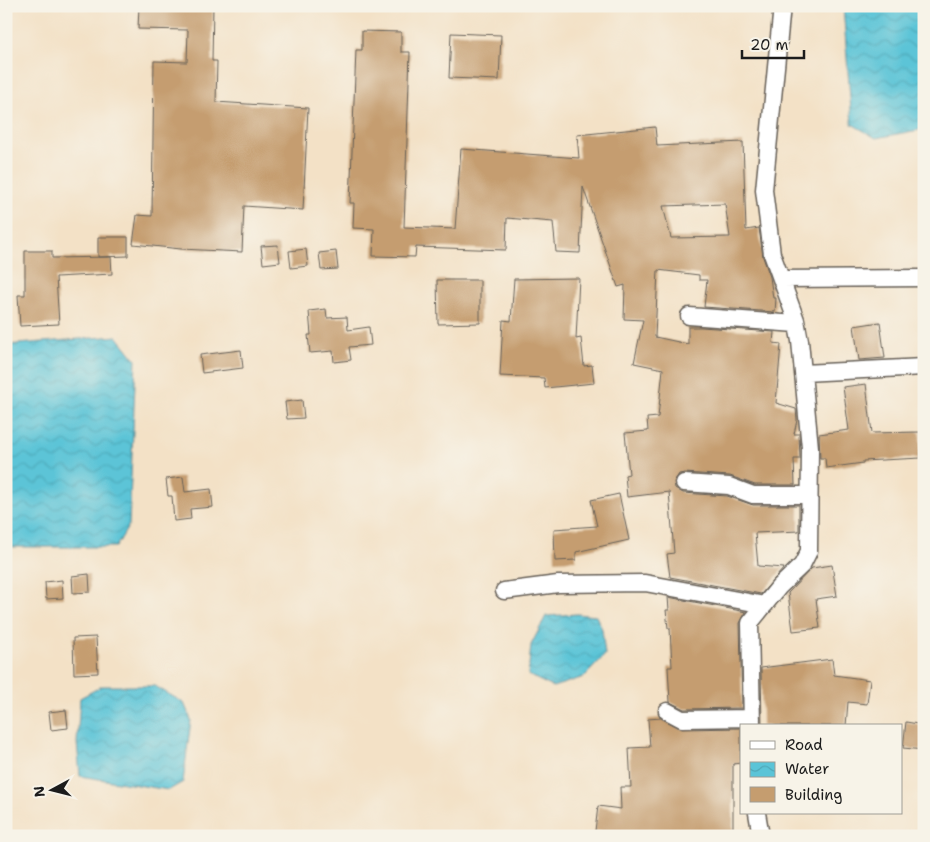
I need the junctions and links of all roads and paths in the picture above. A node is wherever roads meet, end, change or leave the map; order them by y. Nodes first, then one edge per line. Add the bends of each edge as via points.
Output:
1 (782, 6) edge
2 (781, 278) junction
3 (924, 278) edge
4 (689, 316) dead end
5 (796, 324) junction
6 (924, 366) edge
7 (803, 374) junction
8 (684, 483) dead end
9 (809, 495) junction
10 (504, 591) dead end
11 (765, 604) junction
12 (667, 711) dead end
13 (752, 722) edge
14 (757, 814) edge
15 (761, 836) edge

1 - 2 street via 764,190 772,254
2 - 3 street
2 - 5 street
4 - 5 street
5 - 7 street
6 - 7 street
7 - 9 street via 810,448
8 - 9 street via 729,486 754,495
9 - 11 street via 809,552
10 - 11 street via 558,584 645,582
11 - 13 street via 750,624
12 - 13 street via 682,719
14 - 15 street

